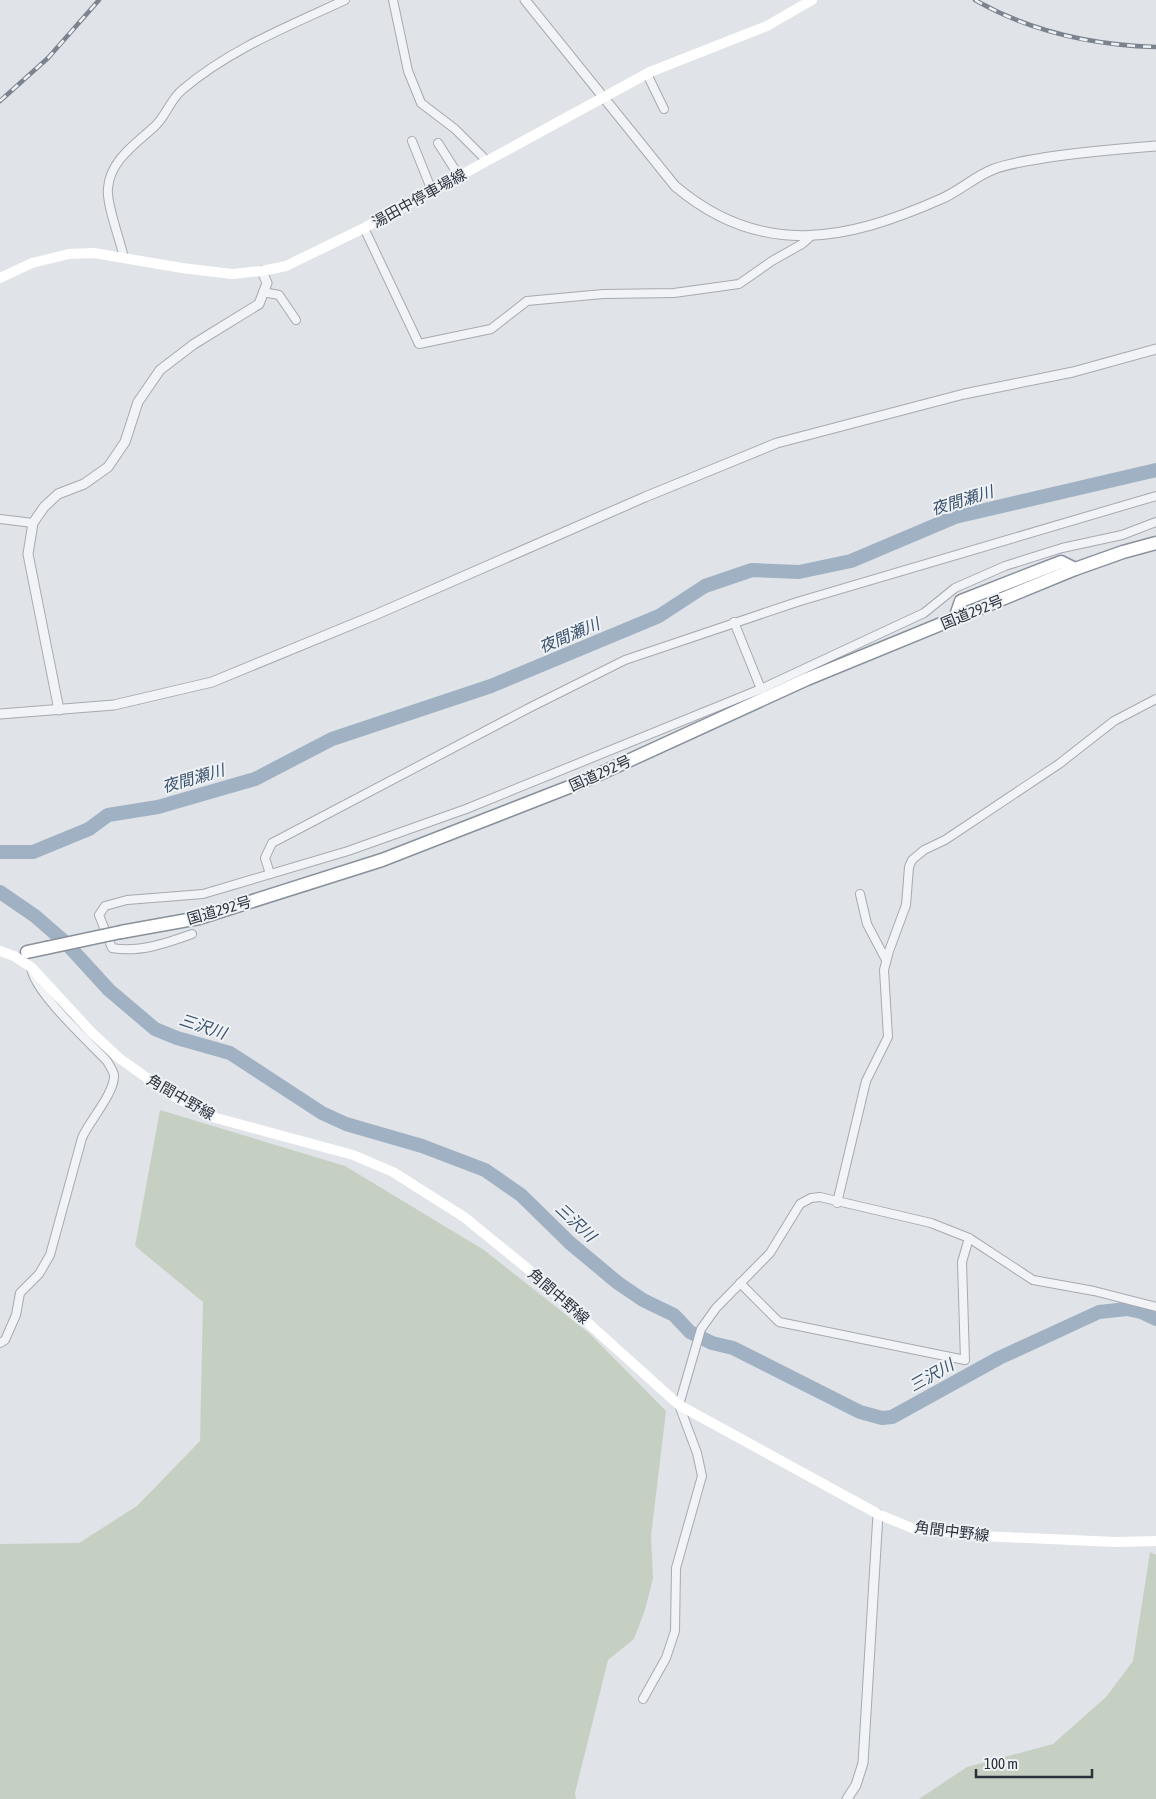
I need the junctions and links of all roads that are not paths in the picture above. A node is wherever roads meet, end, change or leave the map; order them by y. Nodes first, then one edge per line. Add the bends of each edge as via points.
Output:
1 (345, 0) edge
2 (393, 0) edge
3 (525, 0) edge
4 (812, 0) edge
5 (647, 74) junction
6 (603, 97) junction
7 (664, 109) dead end
8 (412, 141) dead end
9 (438, 143) dead end
10 (1156, 146) edge
11 (487, 161) junction
12 (459, 176) junction
13 (432, 191) junction
14 (364, 228) junction
15 (811, 236) junction
16 (124, 258) junction
17 (262, 271) junction
18 (0, 278) edge
19 (263, 292) junction
20 (296, 320) dead end
21 (1156, 349) edge
22 (1156, 496) edge
23 (0, 519) edge
24 (1156, 522) edge
25 (32, 523) junction
26 (1156, 543) edge
27 (734, 622) junction
28 (761, 689) junction
29 (1156, 699) edge
30 (59, 710) junction
31 (0, 714) edge
32 (270, 874) junction
33 (860, 894) dead end
34 (192, 934) dead end
35 (0, 951) edge
36 (27, 952) dead end
37 (886, 960) junction
38 (31, 967) junction
39 (837, 1202) junction
40 (969, 1238) junction
41 (740, 1283) junction
42 (1156, 1307) edge
43 (0, 1343) edge
44 (679, 1405) junction
45 (878, 1514) junction
46 (1156, 1541) edge
47 (643, 1699) dead end
48 (847, 1799) edge

1 - 16 street via 280,29 206,72 172,100 158,124 115,165 107,189
2 - 11 street via 408,71 421,103 455,129
3 - 6 street
4 - 5 main road, 湯田中停車場線 via 767,26
5 - 6 main road, 湯田中停車場線
5 - 7 street
6 - 11 main road, 湯田中停車場線
6 - 15 street via 675,186 696,204 756,230 776,235
8 - 13 street
9 - 12 street
10 - 15 street via 1066,154 1010,164 993,169 944,198 891,219
11 - 12 main road, 湯田中停車場線
12 - 13 main road, 湯田中停車場線
13 - 14 main road, 湯田中停車場線
14 - 15 street via 419,344 491,329 527,301 603,294 674,293 739,284
14 - 17 main road, 湯田中停車場線 via 308,257
16 - 17 main road, 湯田中停車場線 via 232,274
16 - 18 main road, 湯田中停車場線 via 94,253 69,254 32,263
17 - 19 street via 267,283
19 - 20 street via 279,295
19 - 25 street via 259,304 194,344 160,370 138,402 125,442 108,467 84,484 58,494
21 - 30 street via 1073,372 964,394 777,443 212,682 114,705
22 - 27 street
23 - 25 street
24 - 28 street via 1122,535 1062,548 1005,566 955,588 924,613
25 - 30 street via 28,554
26 - 36 highway, 国道292号, bridge via 1075,569 807,679 582,782 382,860 199,918
27 - 28 street
27 - 32 street via 625,660 272,843 265,858
28 - 32 street via 466,808 348,851
29 - 37 street via 1114,721 1059,764 919,854 909,867 906,905
30 - 31 street
32 - 34 street via 203,894 127,900 105,906 99,915 112,948 125,950 158,945
33 - 37 street via 867,924
35 - 38 main road, 角間中野線
37 - 39 street via 883,983 888,1037 866,1081
38 - 43 street via 32,976 48,998 107,1061 114,1073 113,1086 82,1138 50,1255 39,1274 20,1294 16,1315 5,1340
38 - 44 main road, 角間中野線 via 119,1058 171,1094 216,1118 354,1155 393,1172 464,1217 528,1269
39 - 40 street via 930,1223
39 - 41 street via 820,1197 800,1204 770,1253
40 - 41 street via 962,1262 965,1360 779,1322
40 - 42 street via 1033,1280
41 - 44 street via 704,1324
44 - 45 main road, 角間中野線
44 - 47 street via 702,1476 676,1568 675,1631 666,1658
45 - 46 main road, 角間中野線 via 912,1528 980,1536
45 - 48 street via 862,1763 856,1785

